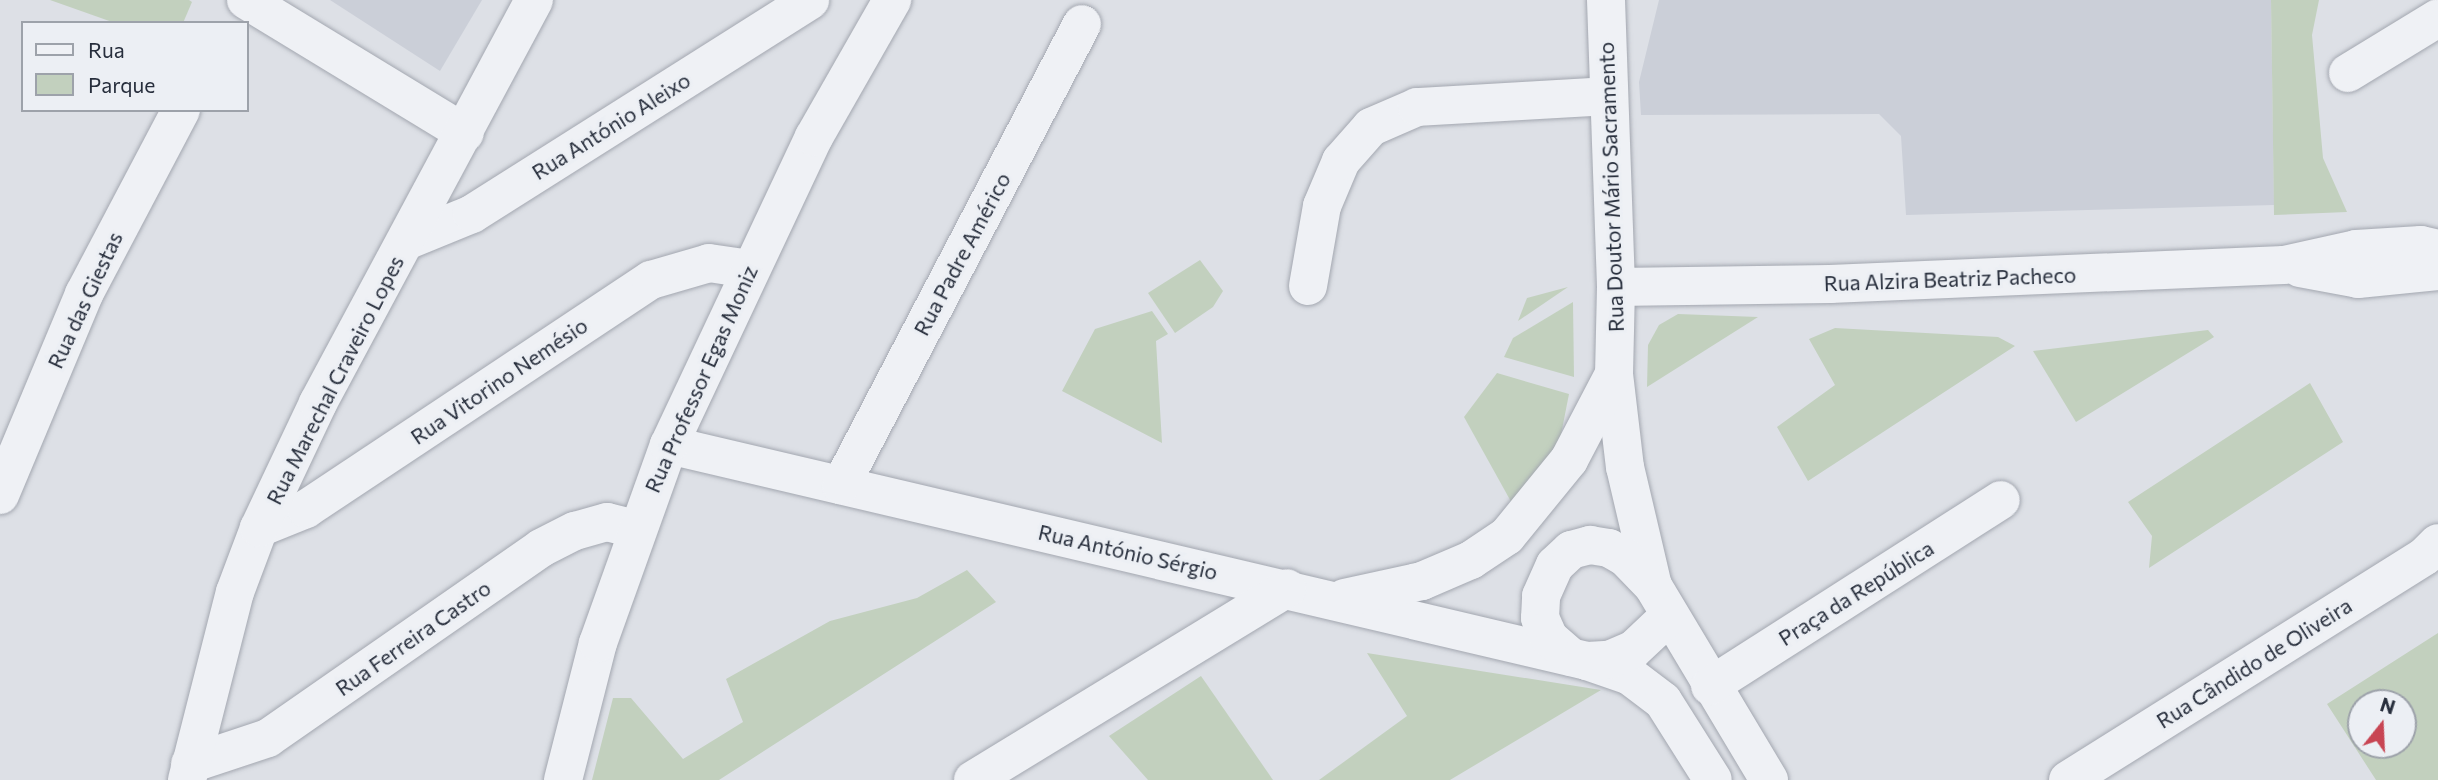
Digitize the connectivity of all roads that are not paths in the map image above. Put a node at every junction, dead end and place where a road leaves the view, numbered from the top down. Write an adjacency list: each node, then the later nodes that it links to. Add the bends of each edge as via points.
1 (240, 0): 8 (street)
2 (246, 0): 13 (street)
3 (534, 0): 13 (street, Rua Marechal Craveiro Lopes)
4 (810, 0): 14 (street, Rua António Aleixo, via 472,214)
5 (1605, 0): 11 (street, Rua Doutor Mário Sacramento)
6 (882, 2): 17 (street, Rua Professor Egas Moniz)
7 (2438, 18): 10 (street)
8 (229, 21)
9 (1082, 24): 24 (street, Rua Padre Américo)
10 (2348, 73)
11 (1608, 96): 19 (street, via 1417,107 1371,127 1341,160 1322,206); 20 (street, Rua Doutor Mário Sacramento)
12 (180, 112): 25 (street, Rua das Giestas, via 84,294)
13 (465, 132): 14 (street, Rua Marechal Craveiro Lopes)
14 (406, 241): 27 (street, Rua Marechal Craveiro Lopes, via 318,403)
15 (2438, 249): 16 (street, Rua Alzira Beatriz Pacheco, via 2421,245 2356,249)
16 (2284, 265): 18 (street, Rua Alzira Beatriz Pacheco, via 2358,279); 20 (street, Rua Alzira Beatriz Pacheco, via 1830,284)
17 (749, 269): 22 (street, Rua Professor Egas Moniz); 27 (street, Rua Vitorino Nemésio, via 709,263 651,280 306,509)
18 (2438, 271)
19 (1308, 286)
20 (1616, 287): 21 (street, Rua Doutor Mário Sacramento)
21 (1614, 374): 23 (street, Rua Doutor Mário Sacramento); 33 (street, via 1569,460 1507,536 1471,560 1422,581)
22 (669, 445): 24 (street, Rua António Sérgio); 28 (street, Rua Professor Egas Moniz)
23 (1625, 467): 30 (street, via 1611,516); 34 (street, Rua Doutor Mário Sacramento)
24 (841, 485): 31 (street, Rua António Sérgio)
25 (0, 495)
26 (2001, 500): 37 (street, Praça da República)
27 (259, 528): 38 (street, Rua Marechal Craveiro Lopes, via 235,592)
28 (636, 529): 38 (street, Rua Ferreira Castro, via 607,522 541,548 268,738); 39 (street, Rua Professor Egas Moniz, via 598,643)
29 (2438, 543): 43 (street, Rua Cândido de Oliveira, via 2425,556)
30 (1571, 550): 32 (street, via 1555,565); 34 (street, via 1590,545 1609,548 1626,558)
31 (1286, 588): 33 (street, Rua António Sérgio); 40 (street)
32 (1541, 596): 35 (street, via 1513,625); 36 (street, via 1540,618 1549,638)
33 (1335, 600): 35 (street, Rua António Sérgio)
34 (1660, 601): 36 (street, via 1633,650 1609,660); 37 (street)
35 (1480, 633): 36 (street, Rua António Sérgio)
36 (1579, 659): 41 (street, Rua António Sérgio, via 1630,676 1663,701)
37 (1710, 685): 42 (street)
38 (188, 772)
39 (563, 780)
40 (973, 780)
41 (1713, 780)
42 (1769, 780)
43 (2068, 780)

